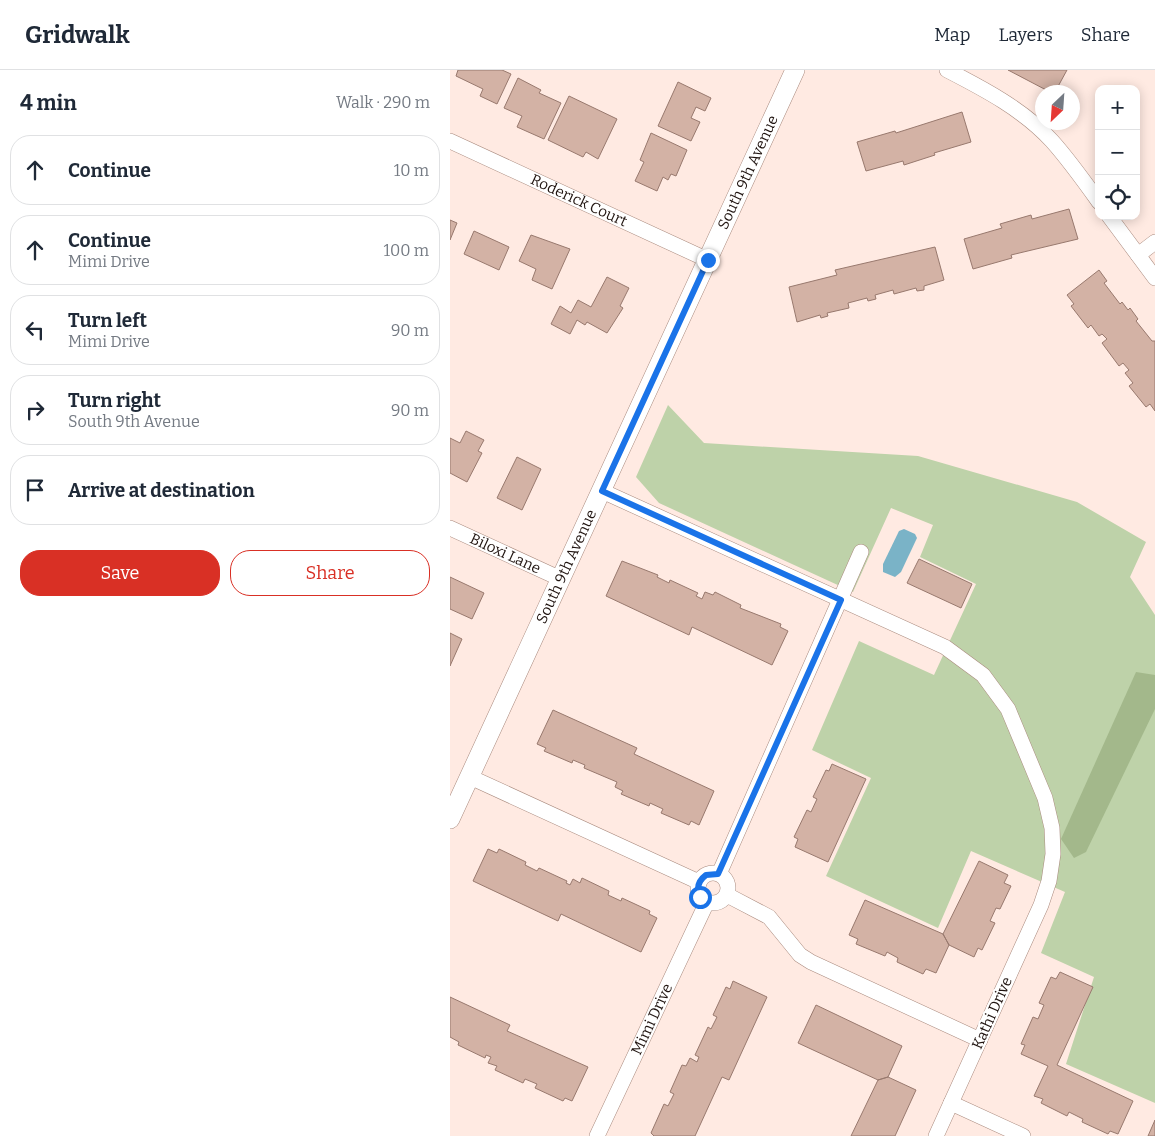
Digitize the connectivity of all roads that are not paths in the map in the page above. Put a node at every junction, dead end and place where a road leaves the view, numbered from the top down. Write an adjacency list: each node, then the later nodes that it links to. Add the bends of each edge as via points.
1 (795, 70): 8 (street, South 9th Avenue)
2 (947, 70): 4 (street, via 1031,121 1064,154)
3 (450, 141): 8 (street, Roderick Court)
4 (1095, 197)
5 (1113, 220): 7 (street)
6 (1155, 242): 7 (street)
7 (1138, 255): 9 (street)
8 (708, 260): 10 (street, South 9th Avenue)
9 (1155, 278)
10 (602, 491): 13 (street, South 9th Avenue); 14 (street)
11 (450, 528): 13 (street, Biloxi Lane)
12 (861, 552): 14 (street)
13 (561, 579): 15 (street, South 9th Avenue)
14 (841, 600): 17 (street); 21 (street, Kathi Drive, via 946,647 972,664 997,691 1008,709 1048,811 1053,854 1047,889)
15 (470, 776): 16 (street, South 9th Avenue); 18 (street)
16 (450, 819)
17 (718, 874): 18 (street, via 706,875); 19 (street, via 728,883)
18 (699, 882): 20 (street, via 698,892)
19 (728, 895): 20 (street, via 718,903); 21 (street, via 769,917 800,955 811,962)
20 (707, 902): 23 (street, Mimi Drive)
21 (980, 1040): 22 (street, Kathi Drive)
22 (951, 1102): 24 (street, Kathi Drive); 25 (street)
23 (598, 1136)
24 (936, 1136)
25 (1023, 1136)

